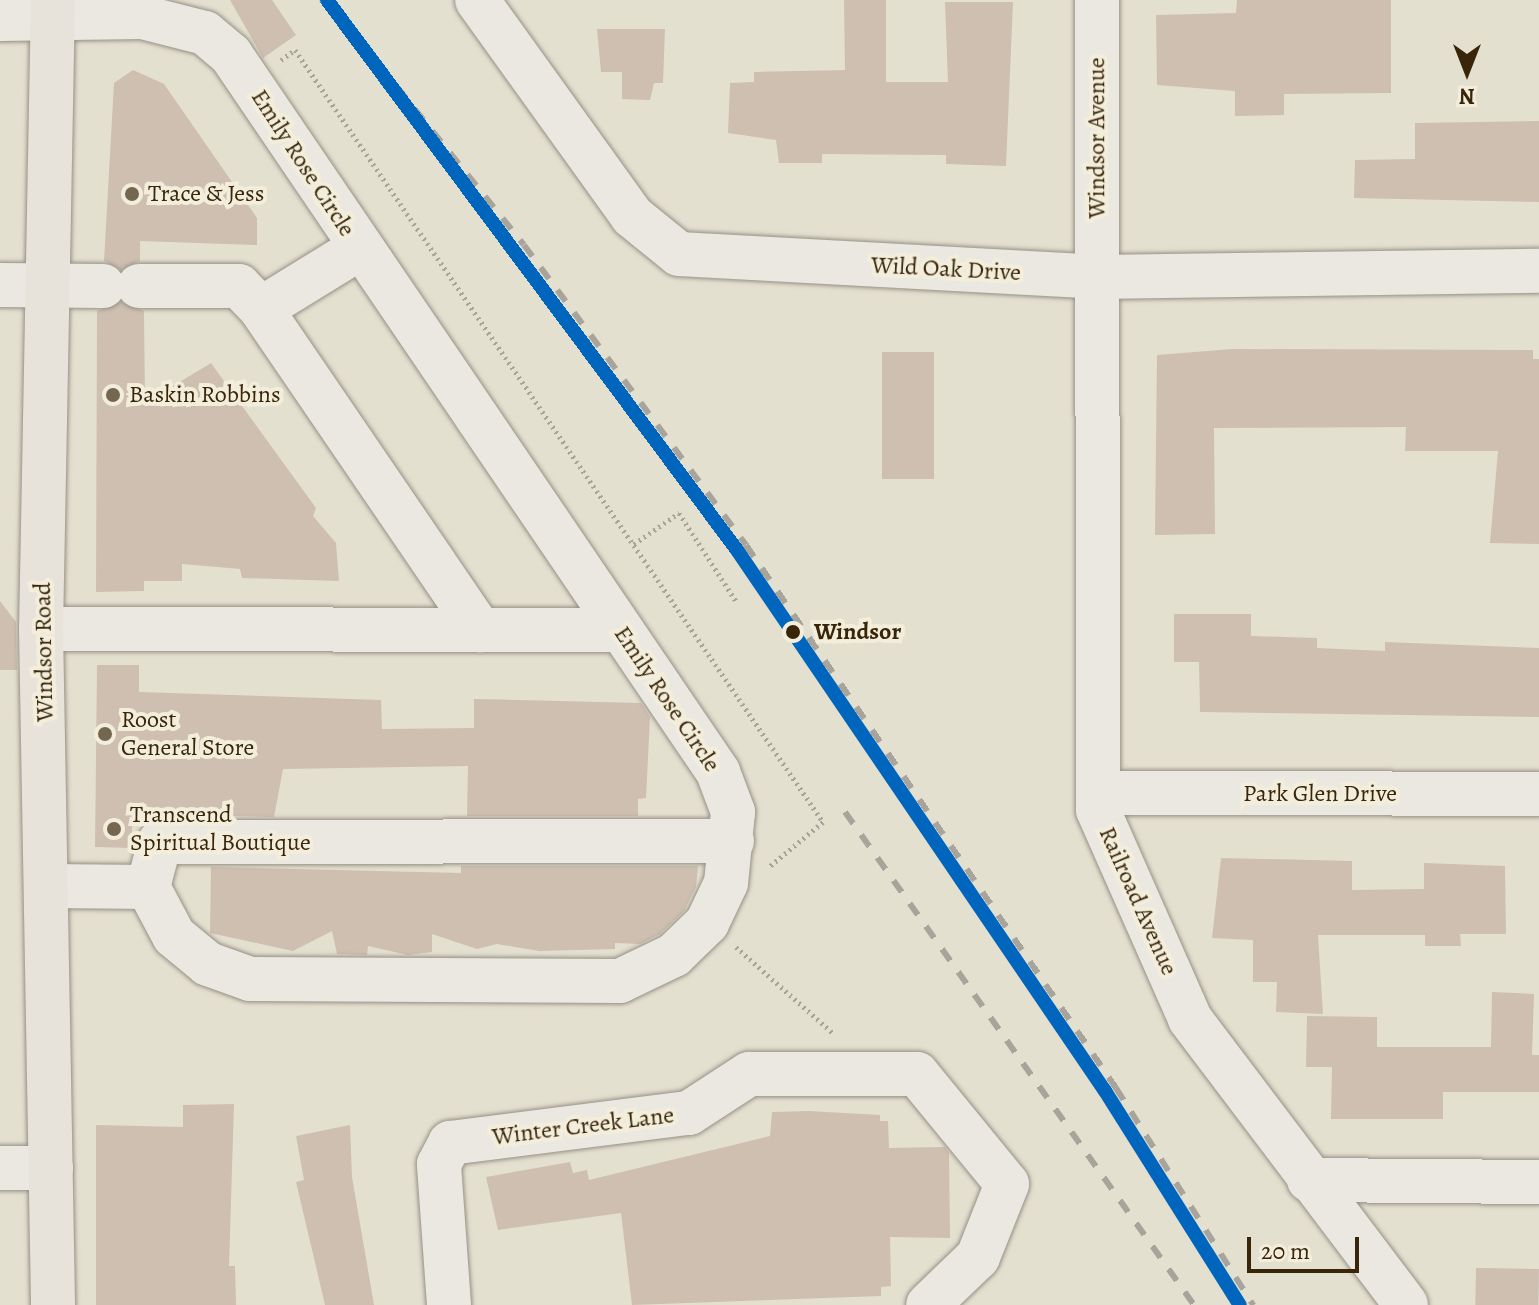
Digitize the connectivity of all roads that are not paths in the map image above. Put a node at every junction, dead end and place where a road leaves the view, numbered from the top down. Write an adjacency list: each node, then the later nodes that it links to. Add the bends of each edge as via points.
1 (477, 0): 7 (street, Wild Oak Drive, via 632,216 679,254)
2 (1097, 0): 7 (street, Windsor Avenue)
3 (53, 9): 4 (street, Emily Rose Circle); 5 (street, Emily Rose Circle, via 142,17 205,33 231,55); 9 (main road, Windsor Road)
4 (0, 19)
5 (360, 248): 10 (street); 13 (street, Emily Rose Circle)
6 (1539, 271): 7 (street, Wild Oak Drive)
7 (1097, 277): 14 (street, Railroad Avenue)
8 (0, 285): 9 (street)
9 (50, 286): 10 (street, via 239,286); 11 (main road, Windsor Road)
10 (261, 309): 12 (street)
11 (41, 629): 12 (street); 17 (main road, Windsor Road)
12 (480, 630): 13 (street)
13 (621, 630): 16 (street, Emily Rose Circle, via 718,772 733,812)
14 (1102, 793): 15 (street, Park Glen Drive); 21 (street, Railroad Avenue, via 1098,810 1190,1019)
15 (1539, 794)
16 (732, 841): 18 (street, via 160,842); 18 (street, Emily Rose Circle, via 726,883 707,923 674,955 620,981 250,979 208,964 174,936)
17 (50, 886): 18 (street); 20 (main road, Windsor Road)
18 (148, 887)
19 (0, 1168): 20 (street)
20 (51, 1168): 23 (main road, Windsor Road)
21 (1309, 1180): 22 (street); 26 (street, Railroad Avenue)
22 (1539, 1182)
23 (53, 1305)
24 (449, 1305): 25 (street, Winter Creek Lane, via 439,1164 450,1143 689,1113 749,1074 917,1074 1007,1184 978,1257)
25 (928, 1305)
26 (1406, 1305)

